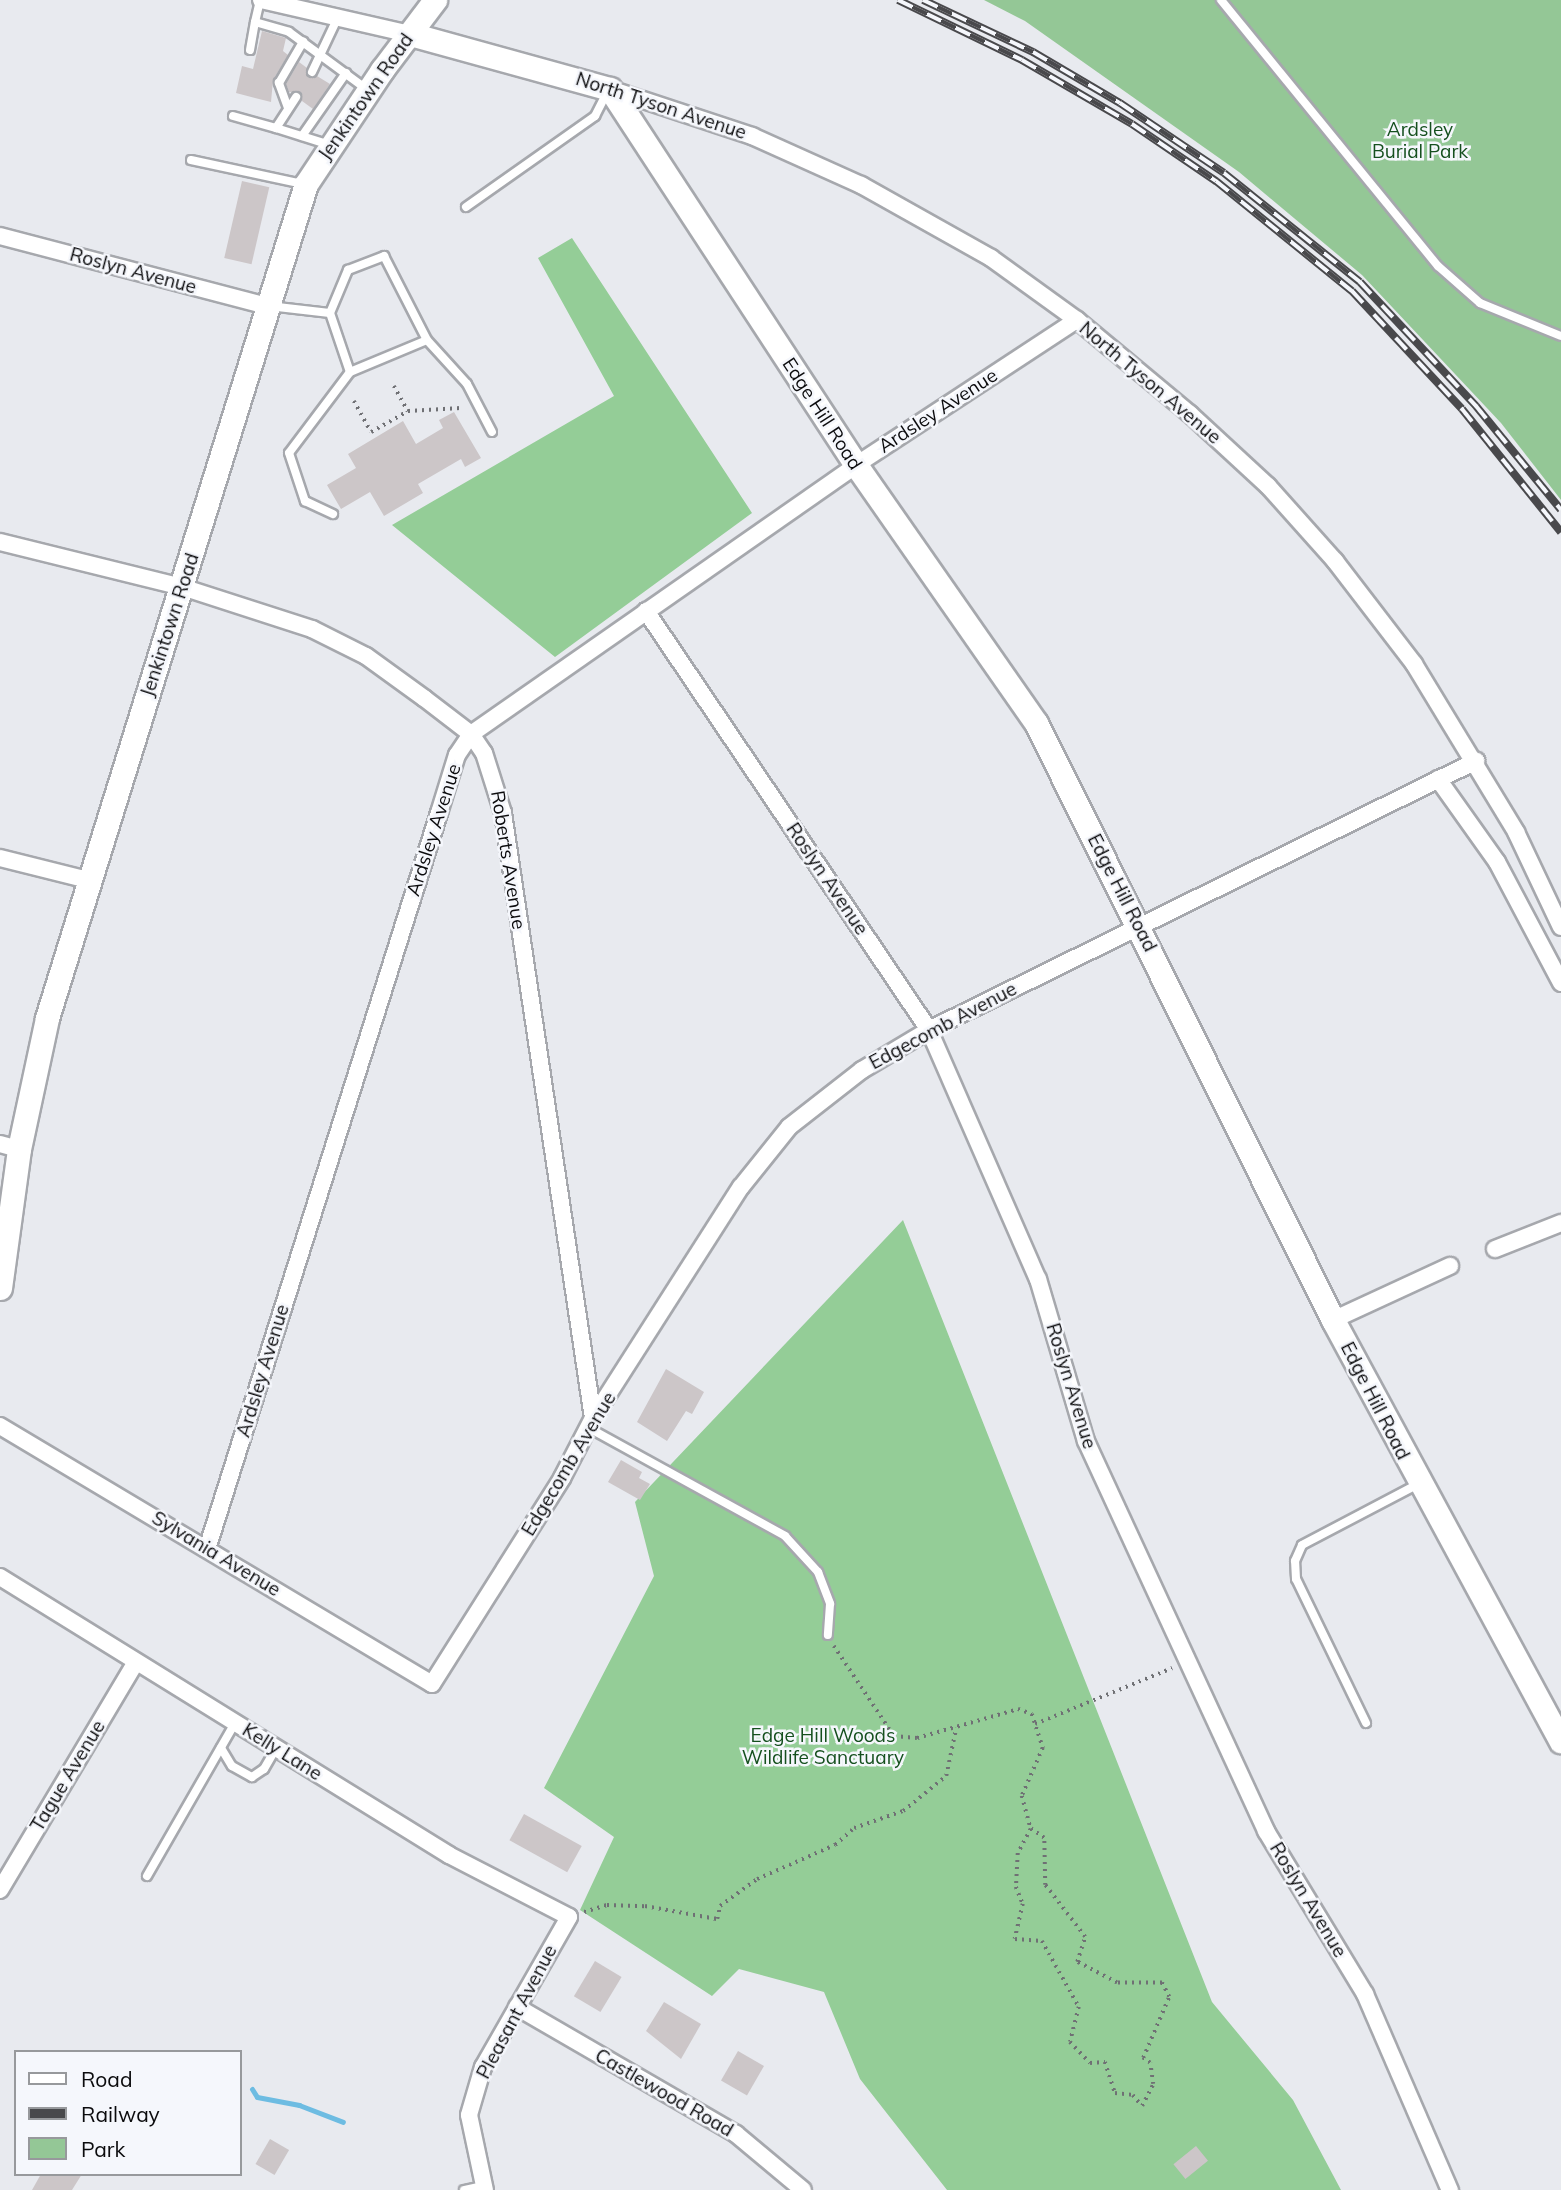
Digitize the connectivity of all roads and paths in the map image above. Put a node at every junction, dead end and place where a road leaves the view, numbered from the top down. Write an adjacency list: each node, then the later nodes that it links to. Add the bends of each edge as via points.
1 (260, 0): 4 (street); 5 (lane)
2 (435, 0): 6 (street, Jenkintown Road)
3 (1221, 0): 27 (lane, via 1438,266 1480,303)
4 (337, 19): 6 (street); 9 (lane)
5 (255, 22): 7 (lane, via 289,32); 8 (lane)
6 (410, 34): 12 (street, North Tyson Avenue); 13 (street, Jenkintown Road)
7 (303, 42): 9 (lane); 15 (lane, via 279,83)
8 (250, 50)
9 (323, 56): 10 (lane); 11 (lane)
10 (312, 72)
11 (346, 74): 13 (lane); 18 (lane)
12 (610, 89): 22 (lane, via 595,116); 26 (street, North Tyson Avenue, via 752,136 861,185 991,258); 35 (street, Edge Hill Road)
13 (368, 90): 19 (street, Jenkintown Road)
14 (296, 97): 15 (lane)
15 (288, 108): 17 (lane)
16 (233, 116): 17 (lane)
17 (276, 128): 18 (lane)
18 (302, 136): 19 (lane)
19 (331, 145): 21 (street, Jenkintown Road)
20 (191, 160): 21 (lane)
21 (306, 184): 24 (street, Jenkintown Road)
22 (466, 206)
23 (0, 236): 24 (street, Roslyn Avenue)
24 (267, 306): 25 (lane); 38 (street, Jenkintown Road)
25 (330, 313): 28 (lane, via 348,270 384,256); 29 (lane)
26 (1077, 320): 35 (street, Ardsley Avenue); 41 (street, North Tyson Avenue, via 1268,486 1335,561 1414,664)
27 (1561, 336)
28 (427, 340): 29 (lane); 34 (lane, via 467,384)
29 (351, 372): 36 (lane, via 289,453 305,501)
30 (394, 386): 33 (path)
31 (354, 401): 33 (path, via 371,432)
32 (461, 408): 33 (path)
33 (408, 411)
34 (492, 432)
35 (856, 465): 39 (street, Ardsley Avenue); 45 (street, Edge Hill Road, via 1036,723)
36 (333, 514)
37 (0, 542): 38 (street, Roberts Avenue)
38 (182, 587): 40 (street, Roberts Avenue, via 261,609 366,656); 44 (street, Jenkintown Road)
39 (646, 611): 40 (street, Ardsley Avenue); 48 (street, Roslyn Avenue)
40 (471, 734): 55 (street, Roberts Avenue, via 487,758 503,813); 58 (street, Ardsley Avenue, via 457,755 442,801)
41 (1476, 761): 42 (street, Edgecomb Avenue); 46 (street, North Tyson Avenue)
42 (1437, 779): 45 (street, Edgecomb Avenue); 47 (street, via 1497,862)
43 (0, 858): 44 (street)
44 (88, 880): 49 (street, Jenkintown Road)
45 (1140, 925): 48 (street, Edgecomb Avenue); 54 (street, Edge Hill Road)
46 (1561, 927)
47 (1561, 984)
48 (929, 1030): 55 (street, Edgecomb Avenue, via 862,1070 789,1126 741,1187 643,1346); 79 (street, Roslyn Avenue, via 1038,1279 1091,1454 1266,1831 1365,1994)
49 (9, 1147): 53 (street, Jenkintown Road)
50 (1561, 1223): 51 (street)
51 (1495, 1249)
52 (1450, 1266): 54 (street)
53 (0, 1288)
54 (1333, 1320): 57 (street, Edge Hill Road)
55 (590, 1422): 60 (lane, via 785,1536 818,1572 830,1604); 63 (street, Edgecomb Avenue, via 562,1478)
56 (0, 1426): 58 (street, Sylvania Avenue)
57 (1418, 1484): 65 (lane, via 1302,1545 1295,1561 1296,1579); 67 (street, Edge Hill Road)
58 (207, 1549): 63 (street, Sylvania Avenue)
59 (0, 1577): 61 (street, Kelly Lane)
60 (828, 1635): 68 (path, via 894,1736 917,1738)
61 (136, 1662): 64 (street, Kelly Lane); 73 (street, Tague Avenue)
62 (1172, 1668): 66 (path)
63 (432, 1684)
64 (234, 1723): 69 (lane); 70 (street, Kelly Lane)
65 (1366, 1723)
66 (1035, 1724): 68 (path, via 1032,1714 1018,1709); 71 (path, via 1043,1748 1022,1796)
67 (1558, 1726)
68 (956, 1728): 74 (path, via 946,1776 903,1811 854,1828 835,1845 757,1879 720,1906 717,1919 645,1906 607,1905)
69 (221, 1748): 70 (lane, via 232,1766 252,1777 264,1769); 72 (lane)
70 (276, 1748): 74 (street, Kelly Lane, via 449,1855)
71 (1031, 1829): 71 (path, via 1018,1853 1016,1887 1023,1904 1015,1939 1042,1941 1079,2007 1070,2042 1090,2063 1105,2062 1115,2093 1133,2095 1142,2106 1153,2084 1150,2063 1143,2058 1169,1997 1162,1983 1117,1983 1077,1962 1085,1937 1045,1885 1044,1838)
72 (147, 1876)
73 (0, 1890)
74 (569, 1917): 75 (street, Pleasant Avenue)
75 (517, 2007): 76 (street, Pleasant Avenue, via 483,2067 469,2115); 78 (street, Castlewood Road, via 736,2134)
76 (484, 2188): 77 (lane)
77 (464, 2190)
78 (803, 2190)
79 (1450, 2190)

